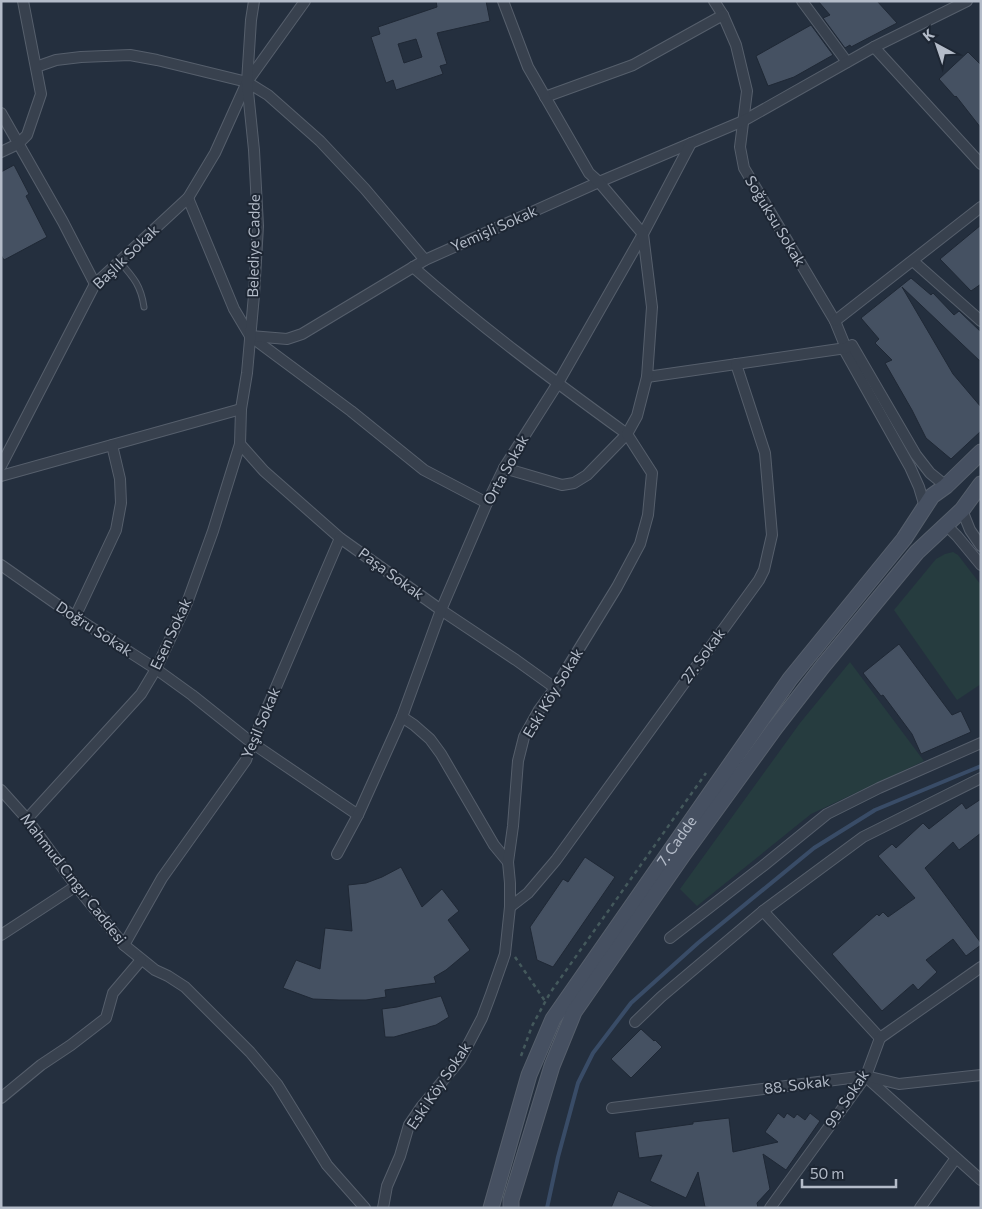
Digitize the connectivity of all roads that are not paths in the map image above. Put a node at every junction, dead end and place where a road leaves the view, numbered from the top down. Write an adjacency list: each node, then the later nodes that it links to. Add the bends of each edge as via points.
1 (22, 1): 11 (street)
2 (254, 1): 12 (street)
3 (305, 1): 12 (street)
4 (503, 1): 13 (street, via 528,68)
5 (714, 1): 8 (street, Soğuksu Sokak)
6 (802, 1): 10 (street)
7 (967, 1): 9 (street, Yemişli Sokak)
8 (723, 15): 13 (street, via 633,65); 15 (street, Soğuksu Sokak, via 736,45 748,91)
9 (874, 47): 10 (street, Yemişli Sokak); 19 (street)
10 (847, 62): 15 (street, Yemişli Sokak)
11 (36, 68): 12 (street, via 56,60 130,55); 17 (street, via 41,94 27,135)
12 (247, 82): 21 (street, Başlık Sokak, via 215,153); 24 (street, via 268,95 320,141 365,188); 32 (street, Belediye Cadde, via 258,226)
13 (544, 96): 20 (street, via 589,174)
14 (1, 113): 17 (street)
15 (743, 121): 16 (street, Yemişli Sokak); 30 (street, Soğuksu Sokak, via 740,147 744,168)
16 (691, 143): 20 (street, Yemişli Sokak); 23 (street, Orta Sokak)
17 (18, 144): 18 (street); 28 (street)
18 (1, 152)
19 (981, 164)
20 (599, 182): 23 (street); 24 (street, Yemişli Sokak)
21 (188, 198): 26 (street, Başlık Sokak); 32 (street, via 234,309)
22 (981, 207): 25 (street)
23 (642, 234): 35 (street, via 652,308); 36 (street, Orta Sokak)
24 (425, 260): 27 (street, Yemişli Sokak)
25 (912, 260): 30 (street); 31 (street)
26 (120, 262): 28 (street, Başlık Sokak); 29 (lane, via 135,279)
27 (414, 267): 32 (street, Yemişli Sokak, via 302,334 288,339); 36 (street)
28 (95, 284): 42 (street, Başlık Sokak)
29 (144, 307)
30 (835, 321): 33 (street, Soğuksu Sokak)
31 (981, 321)
32 (250, 336): 37 (street, Belediye Cadde); 47 (street, via 424,470)
33 (846, 348): 34 (street); 46 (street, Soğuksu Sokak, via 852,345 916,455); 48 (street, Soğuksu Sokak, via 844,351 910,467)
34 (736, 364): 35 (street); 69 (street, 27. Sokak, via 765,453 772,535 764,570 556,860 528,893)
35 (647, 377): 38 (street, via 638,416)
36 (558, 383): 38 (street); 43 (street, Orta Sokak)
37 (241, 409): 39 (street, Esen Sokak); 40 (street)
38 (627, 434): 43 (street, via 587,475 574,483 562,485); 58 (street, Eski Köy Sokak, via 652,472 648,515 640,544)
39 (240, 444): 51 (street, Paşa Sokak, via 264,471); 57 (street, Esen Sokak, via 187,603)
40 (112, 445): 44 (street); 56 (street, via 120,479 121,503 116,530)
41 (981, 452): 46 (main road)
42 (1, 466)
43 (504, 468): 47 (street, Orta Sokak)
44 (1, 476)
45 (981, 484): 49 (main road)
46 (946, 486): 48 (main road, via 932,496); 49 (main road)
47 (487, 503): 55 (street, Orta Sokak)
48 (925, 507): 50 (main road); 87 (main road, 7. Cadde, via 904,539 790,679 553,1019 529,1075)
49 (962, 510): 50 (main road); 52 (street)
50 (946, 526): 54 (street); 84 (main road, 7. Cadde, via 918,552 775,728 574,1012 552,1066)
51 (340, 538): 55 (street, Paşa Sokak); 61 (street, Yeşil Sokak)
52 (981, 546)
53 (1, 565): 56 (street, Doğru Sokak)
54 (981, 565)
55 (442, 610): 58 (street, Paşa Sokak); 59 (street, Orta Sokak)
56 (75, 617): 57 (street, Doğru Sokak)
57 (156, 669): 61 (street, Doğru Sokak); 65 (street, Esen Sokak, via 141,694)
58 (555, 688): 67 (street, Eski Köy Sokak, via 524,737 518,761)
59 (402, 717): 64 (street, Orta Sokak); 67 (street, via 430,739 441,754)
60 (981, 742): 72 (street, via 827,814)
61 (252, 743): 64 (street, Doğru Sokak); 73 (street, Yeşil Sokak, via 246,760 162,878)
62 (981, 778): 70 (street, via 863,837)
63 (1, 790): 65 (street, Mahmud Cıngır Caddesi)
64 (358, 815): 66 (street, Orta Sokak)
65 (27, 818): 68 (street, Mahmud Cıngır Caddesi)
66 (337, 854)
67 (508, 862): 69 (street, Eski Köy Sokak)
68 (76, 886): 71 (street); 73 (street, Mahmud Cıngır Caddesi)
69 (510, 907): 86 (street, Eski Köy Sokak, via 505,954 482,1018 460,1060 409,1125 387,1186)
70 (762, 911): 76 (street); 77 (street)
71 (1, 935)
72 (670, 938)
73 (124, 945): 74 (street, Mahmud Cıngır Caddesi)
74 (141, 960): 80 (street, via 113,993 106,1018); 85 (street, Mahmud Cıngır Caddesi, via 185,987 250,1052 277,1084 327,1166)
75 (981, 967): 77 (street)
76 (635, 1022)
77 (880, 1038): 79 (street, 99. Sokak)
78 (981, 1075): 79 (street, 88. Sokak, via 899,1084)
79 (866, 1076): 81 (street, 88. Sokak); 82 (street); 88 (street, 99. Sokak)
80 (1, 1098)
81 (612, 1108)
82 (956, 1158): 83 (street); 89 (street)
83 (981, 1180)
84 (512, 1205)
85 (365, 1208)
86 (383, 1208)
87 (491, 1208)
88 (770, 1208)
89 (920, 1208)

